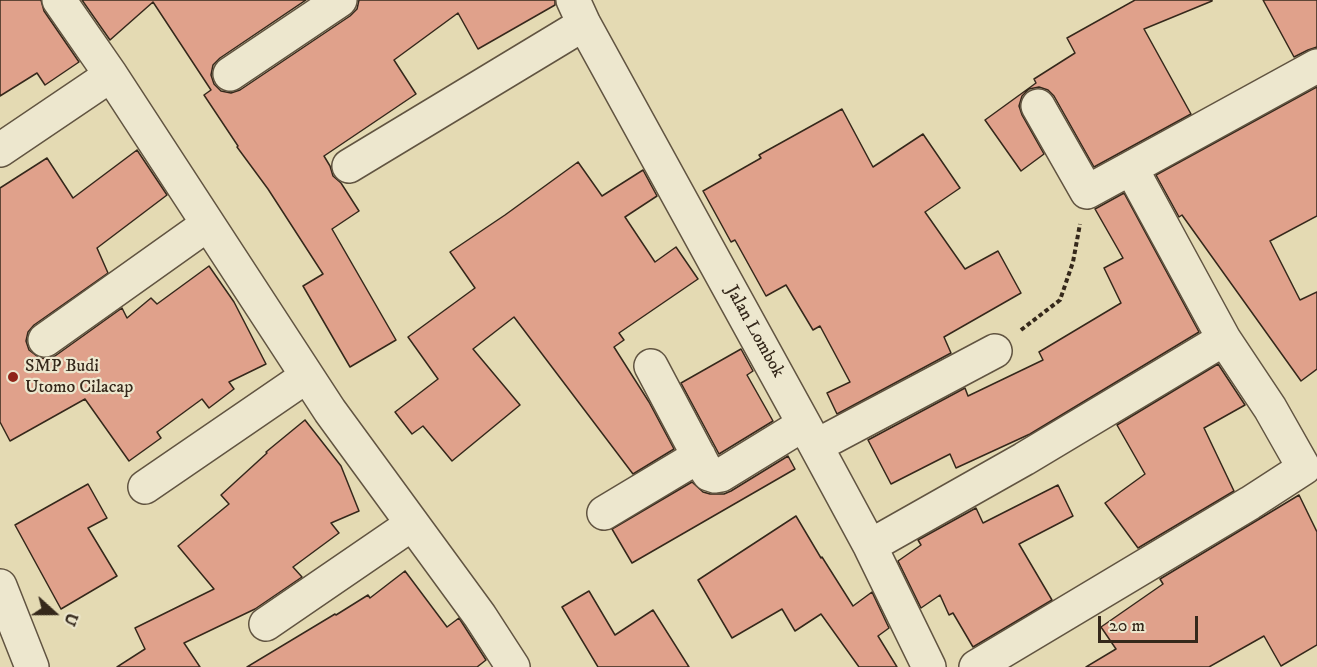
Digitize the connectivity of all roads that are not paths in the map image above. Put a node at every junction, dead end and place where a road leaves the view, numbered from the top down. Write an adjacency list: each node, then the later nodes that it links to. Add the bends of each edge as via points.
1 (59, 0): 6 (street)
2 (340, 0): 5 (street)
3 (578, 12): 9 (street); 17 (street, Jalan Lombok)
4 (1317, 66): 10 (street)
5 (230, 74)
6 (111, 75): 8 (street); 11 (street)
7 (1038, 106): 10 (street, via 1087,192)
8 (0, 150)
9 (349, 166)
10 (1131, 168): 12 (street)
11 (208, 224): 13 (street); 16 (street)
12 (1224, 339): 19 (street); 23 (street, via 1044,448)
13 (45, 340)
14 (994, 351): 17 (street)
15 (651, 366): 18 (street)
16 (307, 376): 20 (street); 22 (street)
17 (810, 435): 18 (street, via 721,475 709,474); 23 (street, Jalan Lombok)
18 (699, 456): 21 (street)
19 (1311, 478): 29 (street, via 1250,503)
20 (145, 487)
21 (604, 513)
22 (412, 524): 25 (street); 27 (street)
23 (870, 546): 28 (street, Jalan Lombok)
24 (0, 586): 26 (street)
25 (266, 624)
26 (32, 667)
27 (513, 667)
28 (929, 667)
29 (976, 667)

